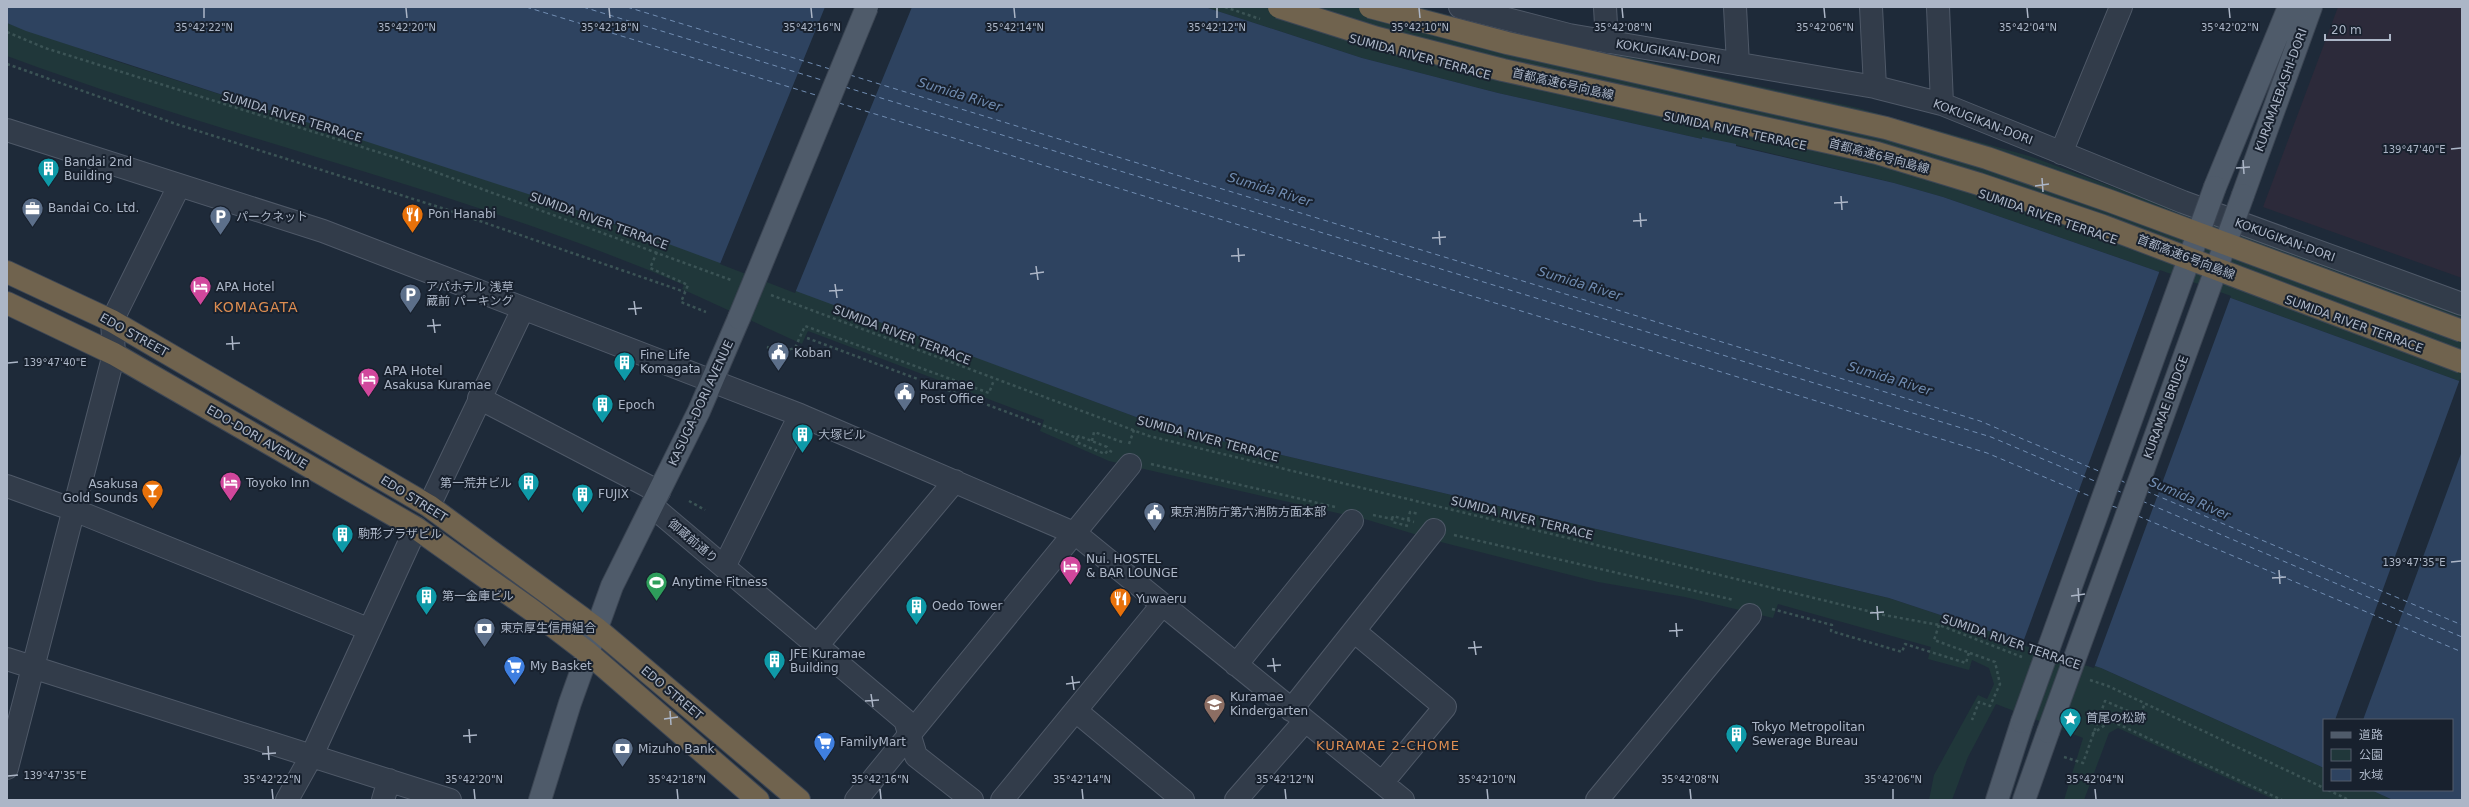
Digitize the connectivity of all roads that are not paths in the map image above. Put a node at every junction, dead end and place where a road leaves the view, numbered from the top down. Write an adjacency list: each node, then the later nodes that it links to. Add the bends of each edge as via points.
1 (867, 7): 28 (main road, KASUGA-DORI AVENUE, bridge)
2 (1370, 7): 25 (highway, bridge, via 1507,43 1886,128 1987,158 2110,201)
3 (1460, 7): 12 (street, KOKUGIKAN-DORI)
4 (1605, 7): 12 (street)
5 (1735, 7): 13 (street)
6 (1871, 7): 14 (street)
7 (1938, 7): 15 (street)
8 (2121, 7): 17 (street)
9 (2289, 7): 71 (main road, KURAMAEBASHI-DORI, bridge, via 2215,187)
10 (2311, 7): 19 (main road, KURAMAEBASHI-DORI)
11 (1273, 14): 27 (highway, 首都高速6号向島線, bridge, via 1503,70 1877,154 2103,226)
12 (1607, 42): 13 (street, KOKUGIKAN-DORI)
13 (1738, 64): 14 (street, KOKUGIKAN-DORI)
14 (1875, 87): 15 (street, KOKUGIKAN-DORI)
15 (1942, 104): 17 (street, KOKUGIKAN-DORI)
16 (7, 130): 18 (street)
17 (2062, 153): 22 (street, KOKUGIKAN-DORI, via 2183,202)
18 (179, 186): 23 (street, via 323,231); 24 (street)
19 (2243, 195): 72 (main road, KURAMAE BRIDGE, bridge)
20 (7, 272): 24 (highway, EDO STREET)
21 (7, 303): 26 (highway, EDO-DORI AVENUE)
22 (2462, 304)
23 (523, 309): 28 (street); 29 (street)
24 (112, 321): 26 (street); 35 (highway, EDO STREET)
25 (2462, 331)
26 (114, 354): 36 (street); 38 (highway, EDO-DORI AVENUE)
27 (2462, 362)
28 (712, 382): 30 (street); 34 (main road, KASUGA-DORI AVENUE)
29 (479, 398): 34 (street, 御蔵前通り); 35 (street)
30 (800, 415): 32 (street); 41 (street)
31 (1130, 460): 40 (street)
32 (955, 481): 40 (street); 47 (street)
33 (7, 486): 36 (street)
34 (656, 499): 41 (street, 御蔵前通り); 45 (main road, KASUGA-DORI AVENUE, via 612,586)
35 (429, 506): 45 (highway, EDO STREET)
36 (74, 510): 44 (street); 51 (street)
37 (1352, 514): 50 (street)
38 (416, 528): 44 (street); 48 (highway, EDO-DORI AVENUE)
39 (1428, 528): 46 (street)
40 (1076, 534): 42 (street); 54 (street)
41 (724, 567): 47 (street, 御蔵前通り)
42 (1162, 605): 50 (street); 52 (street)
43 (1754, 608): 70 (street)
44 (368, 629): 55 (street)
45 (597, 629): 48 (main road, KASUGA-DORI AVENUE); 63 (highway, EDO STREET)
46 (1354, 631): 53 (street); 57 (street, via 1445,707)
47 (816, 647): 54 (street, 御蔵前通り, via 905,720)
48 (588, 653): 59 (highway, EDO-DORI AVENUE); 62 (main road, KASUGA-DORI AVENUE)
49 (7, 659): 51 (street)
50 (1236, 665): 53 (street)
51 (34, 668): 55 (street); 56 (street)
52 (1076, 711): 66 (street); 67 (street)
53 (1298, 715): 57 (street); 68 (street)
54 (910, 735): 64 (street); 65 (street, 御蔵前通り, via 916,756)
55 (312, 755): 58 (street); 60 (street)
56 (7, 768)
57 (1382, 783): 69 (street)
58 (386, 790): 61 (street)
59 (756, 799)
60 (287, 800)
61 (450, 800)
62 (540, 800)
63 (799, 800)
64 (856, 800)
65 (972, 800)
66 (1002, 800)
67 (1183, 800)
68 (1236, 800)
69 (1403, 800)
70 (1597, 800)
71 (1996, 800)
72 (2024, 800)

